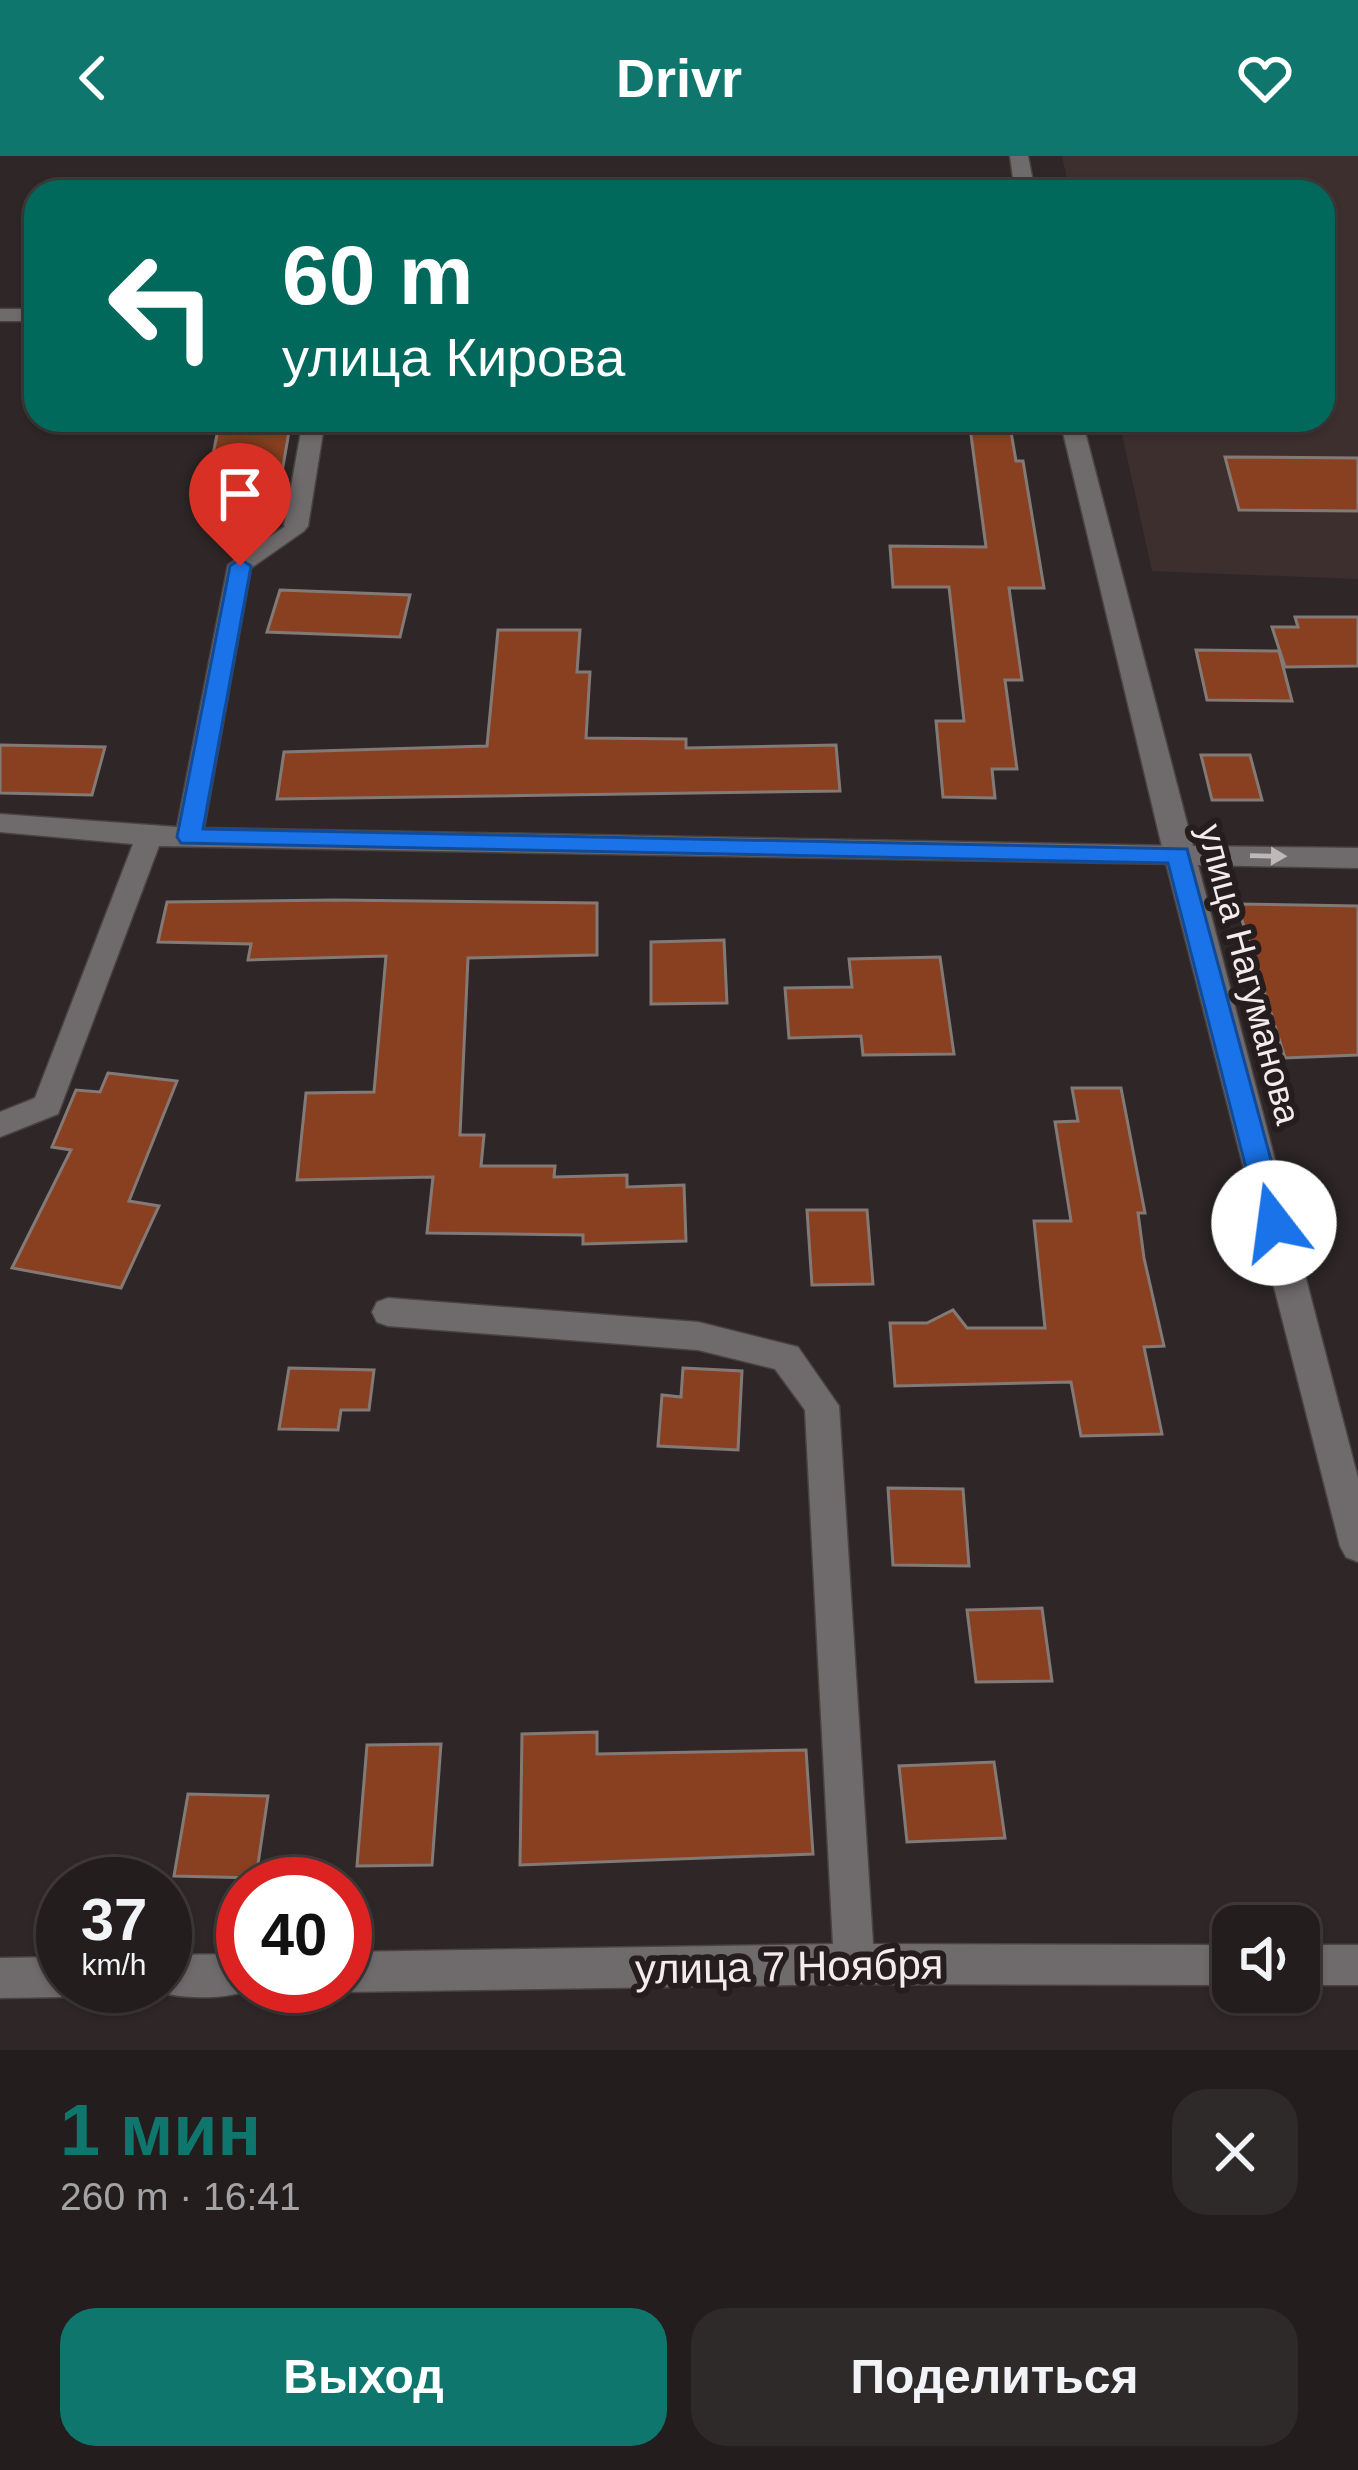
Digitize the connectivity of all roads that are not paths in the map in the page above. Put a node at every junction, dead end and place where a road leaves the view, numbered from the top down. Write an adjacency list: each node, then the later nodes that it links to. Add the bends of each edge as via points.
1 (312, 432): 5 (street, via 296,526 240,566)
2 (1074, 432): 6 (street, улица Нагуманова)
3 (0, 823): 4 (street)
4 (149, 836): 5 (street); 8 (street, via 47,1106)
5 (189, 837): 6 (street)
6 (1178, 855): 7 (street, one-way to 7); 10 (street, улица Нагуманова)
7 (1358, 858)
8 (0, 1125)
9 (388, 1312): 11 (street, via 698,1336 786,1358 822,1406)
10 (1358, 1546)
11 (854, 1964): 12 (street, улица 7 Ноября); 15 (street, улица 7 Ноября)
12 (1212, 1965)
13 (1320, 1965): 14 (street)
14 (1358, 1965)
15 (372, 1972)
16 (36, 1977): 17 (street)
17 (0, 1978)

